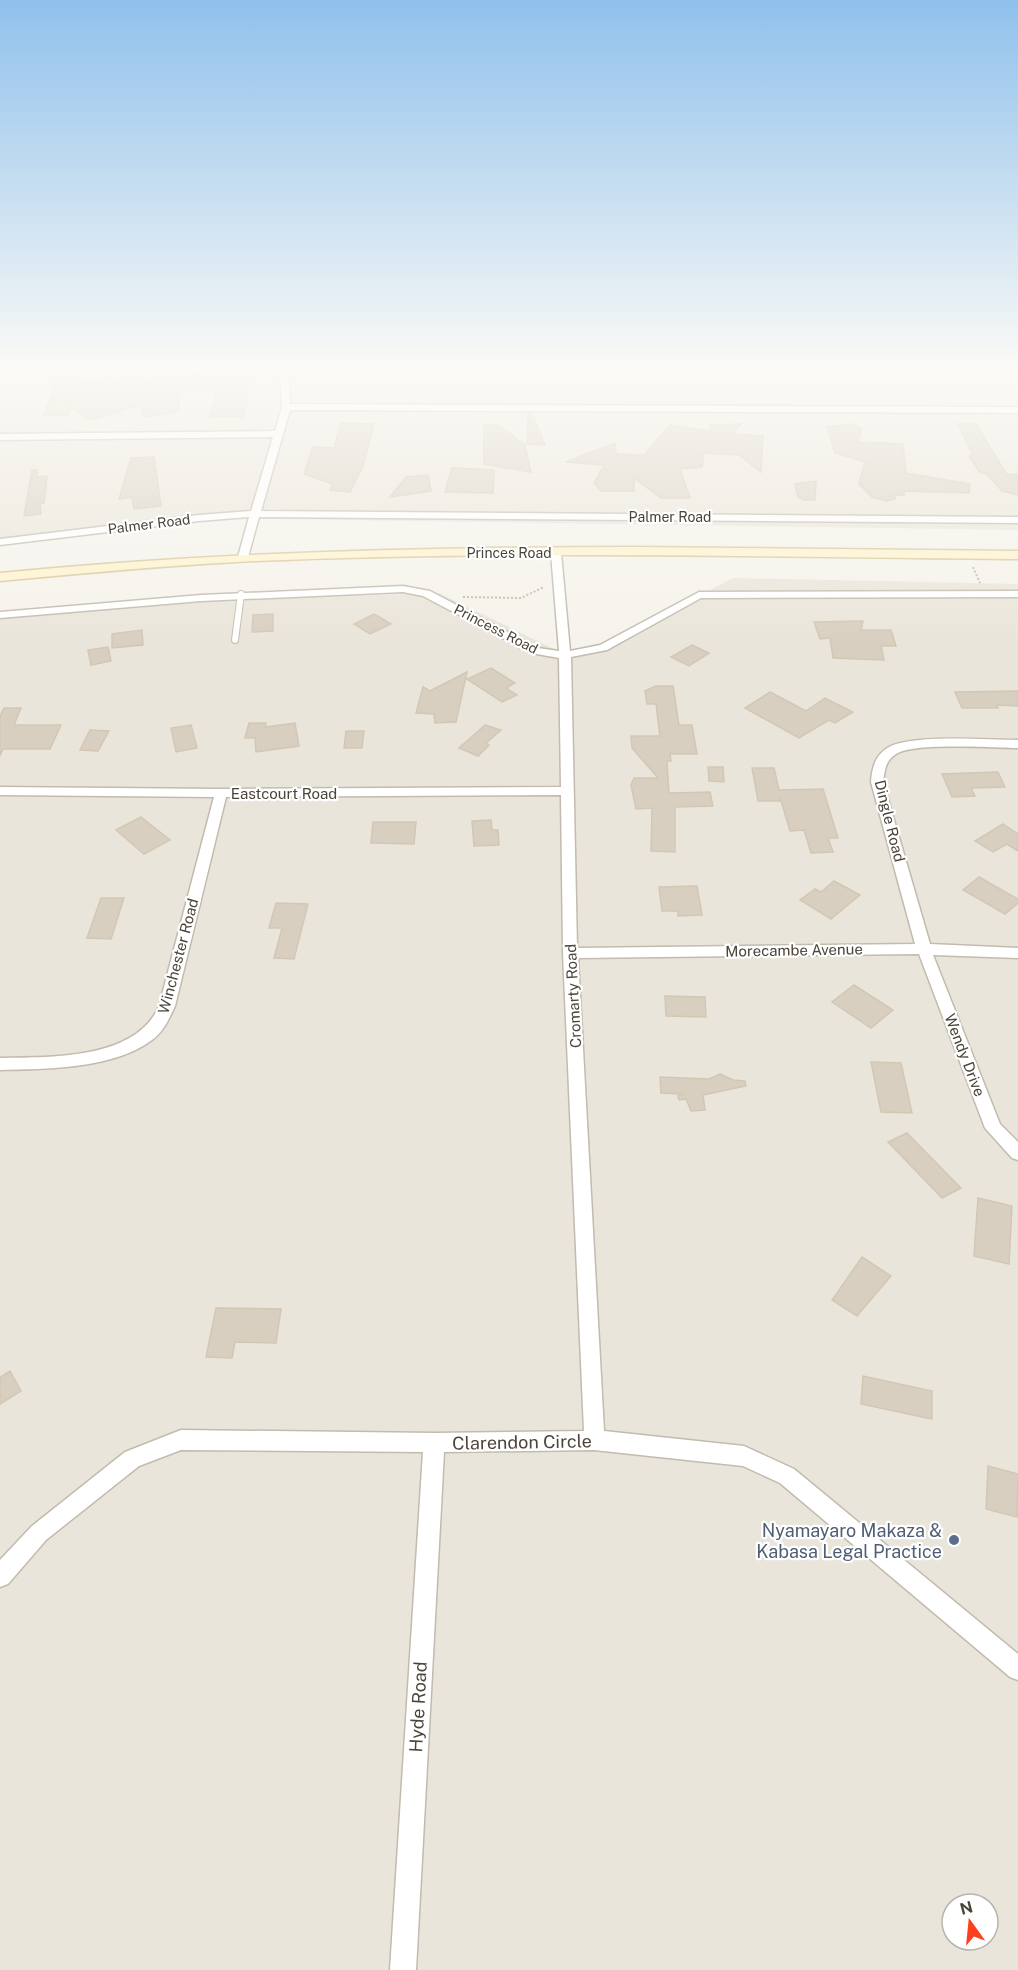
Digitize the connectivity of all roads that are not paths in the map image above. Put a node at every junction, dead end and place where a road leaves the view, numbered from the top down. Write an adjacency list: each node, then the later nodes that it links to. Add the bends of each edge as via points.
1 (270, 462): 2 (street)
2 (254, 514): 3 (street, Palmer Road); 4 (street, Palmer Road); 7 (street)
3 (1018, 520)
4 (0, 542)
5 (556, 553): 6 (main road, Princes Road); 7 (main road, Princes Road); 13 (street, Cromarty Road)
6 (1018, 555)
7 (243, 557): 8 (main road, Princes Road)
8 (0, 577)
9 (241, 594): 11 (street, Princess Road); 12 (lane); 13 (street, Princess Road, via 403,589 431,596 535,651)
10 (1018, 594): 13 (street, Princess Road, via 699,595 603,648)
11 (0, 615)
12 (235, 640)
13 (565, 656): 16 (street, Cromarty Road)
14 (1018, 744): 18 (street, Dingle Road, via 919,744 893,750 879,764 877,782)
15 (0, 791): 17 (street, Eastcourt Road)
16 (567, 791): 17 (street, Eastcourt Road); 20 (street, Cromarty Road)
17 (221, 793): 21 (street, Winchester Road, via 159,1025 133,1044 106,1054)
18 (924, 949): 19 (street, Morecambe Avenue); 20 (street, Morecambe Avenue); 22 (street, Wendy Drive, via 993,1128)
19 (1018, 952)
20 (570, 953): 23 (street, Cromarty Road)
21 (0, 1064)
22 (1018, 1154)
23 (594, 1440): 24 (street, Clarendon Circle); 26 (street, Clarendon Circle, via 744,1456 788,1476)
24 (434, 1443): 25 (street, Clarendon Circle, via 181,1440 132,1459 39,1533); 27 (street, Hyde Road)
25 (0, 1576)
26 (1018, 1669)
27 (403, 1970)

